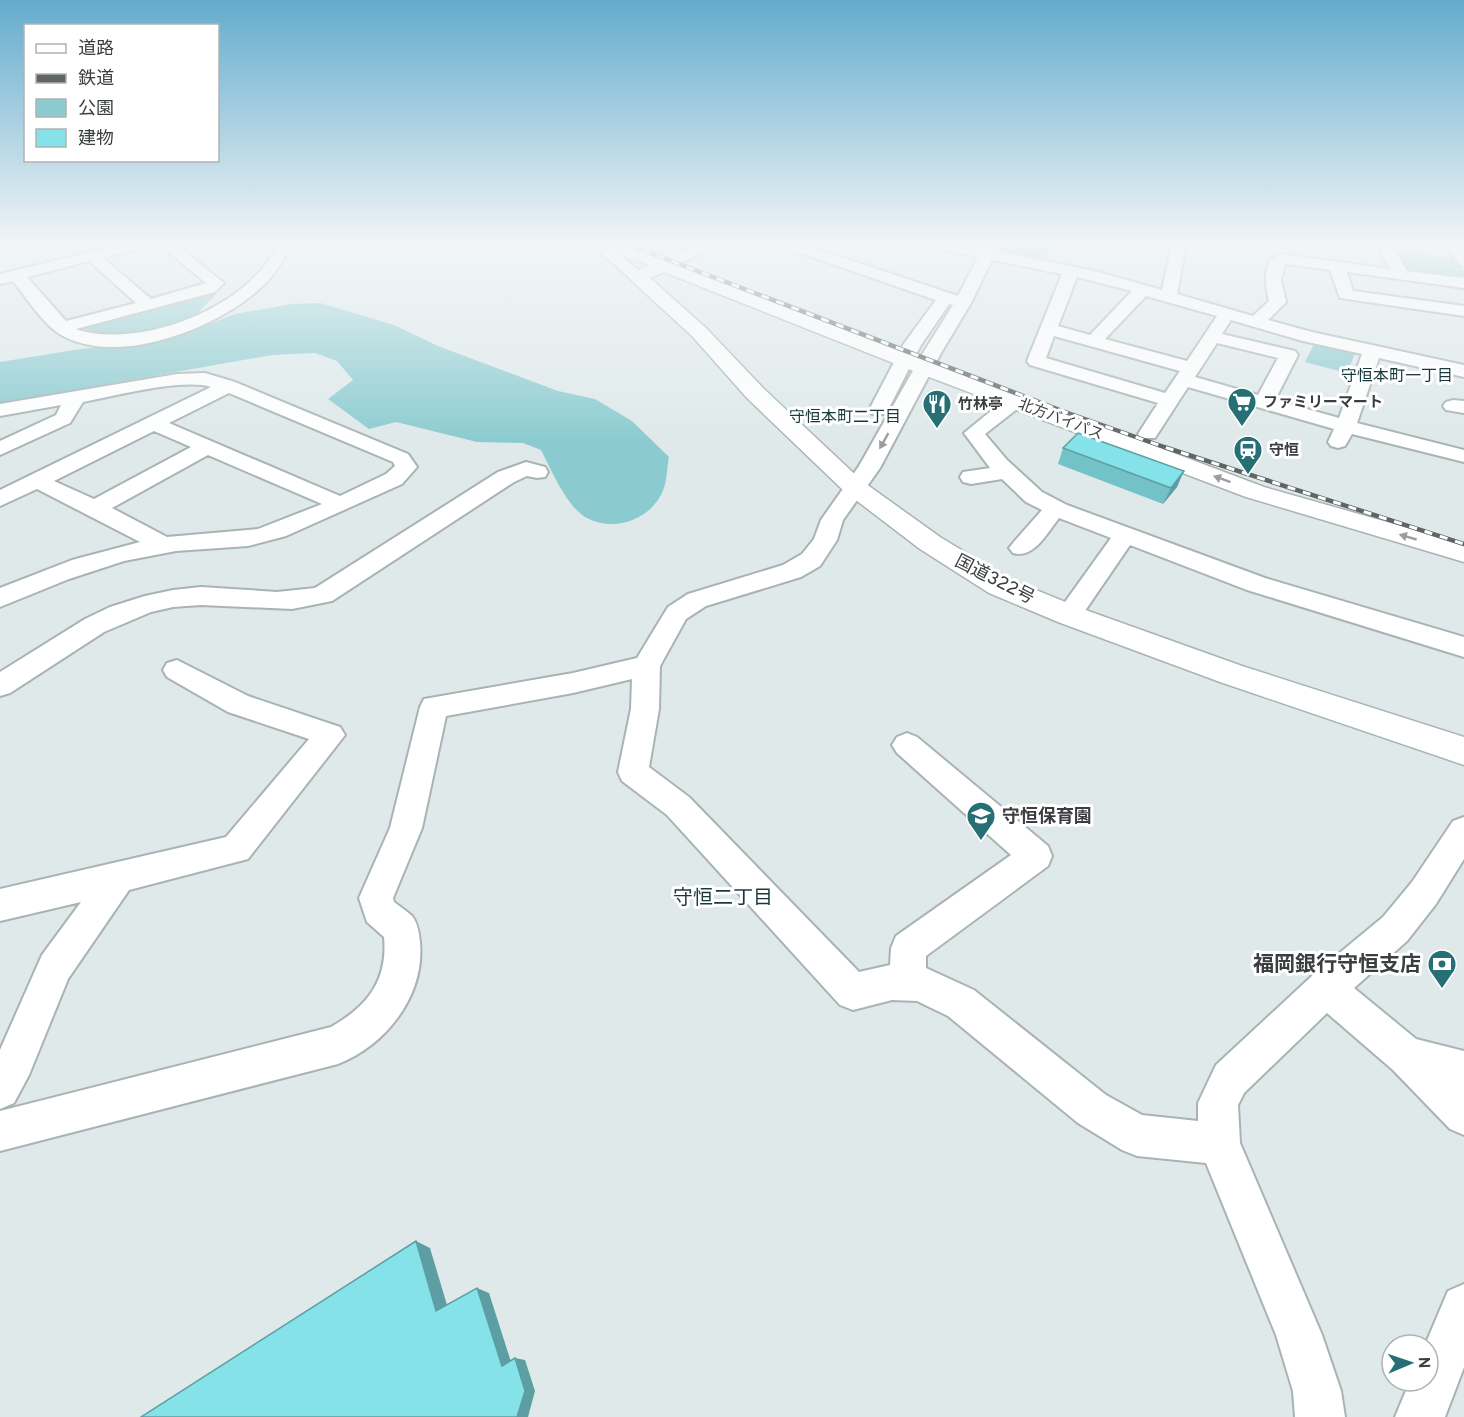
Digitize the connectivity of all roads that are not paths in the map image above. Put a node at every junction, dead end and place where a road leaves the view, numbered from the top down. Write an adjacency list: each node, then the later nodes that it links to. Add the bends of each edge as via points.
1 (48, 310): 14 (street)
2 (128, 310): 14 (street)
3 (220, 310): 14 (street, via 185,327 138,338 83,338)
4 (675, 310): 39 (highway, 国道322号, via 754,393)
5 (799, 310): 19 (highway, 北方バイパス)
6 (940, 310): 19 (street)
7 (957, 310): 19 (street)
8 (1055, 310): 15 (street)
9 (1123, 310): 17 (street)
10 (1215, 310): 12 (street)
11 (1269, 310): 13 (street)
12 (1227, 314): 13 (street); 16 (street)
13 (1256, 322): 18 (street)
14 (63, 327)
15 (1048, 329): 17 (street); 24 (street, via 1036,361)
16 (1212, 337): 21 (street); 26 (street, via 1289,355)
17 (1094, 341): 21 (street)
18 (1372, 351): 20 (street); 30 (street)
19 (918, 355): 25 (highway, 北方バイパス); 29 (highway, 北方バイパス); 39 (street, via 868,468)
20 (1464, 371)
21 (1188, 374): 24 (street); 26 (street)
22 (228, 386): 23 (street, via 205,379 177,380); 28 (street); 42 (street, via 401,458 406,467 394,479)
23 (77, 396): 27 (street); 32 (street, via 63,418)
24 (1168, 400): 29 (street)
25 (1015, 401): 36 (street, via 974,433); 49 (highway, 北方バイパス, one-way to 25, via 1255,492)
26 (1263, 403): 30 (street)
27 (0, 410)
28 (153, 423): 31 (street); 38 (street)
29 (1148, 434): 34 (highway, 北方バイパス)
30 (1341, 435): 33 (street)
31 (207, 447): 42 (street); 43 (street)
32 (0, 449)
33 (1464, 456)
34 (1233, 461)
35 (537, 472): 55 (street, via 526,468 506,477 323,595 284,602 199,596 152,602 106,619)
36 (1006, 472): 37 (street); 44 (street, via 1034,497)
37 (972, 477)
38 (37, 481): 41 (street); 43 (street)
39 (853, 486): 51 (highway, 国道322号, via 930,543 999,586); 53 (street, via 811,560 792,571 684,607)
40 (1352, 498): 45 (highway)
41 (0, 499)
42 (340, 504): 47 (street, via 258,536)
43 (95, 508): 47 (street)
44 (1056, 508): 46 (street); 48 (street)
45 (1464, 531)
46 (1125, 536): 51 (street); 52 (street, via 1256,584)
47 (164, 544): 50 (street, via 53,574)
48 (1021, 548)
49 (1464, 553)
50 (0, 598)
51 (1068, 615): 57 (highway, 国道322号, via 1231,674)
52 (1464, 647)
53 (646, 666): 61 (street, via 645,709 633,772 678,806 853,992 892,982); 67 (street, via 435,707 406,828 376,898 379,911 401,929 402,970 379,1011 356,1036 338,1045)
54 (177, 670): 59 (street, via 238,704 330,735 236,849)
55 (0, 686)
56 (907, 745): 61 (street, via 1036,856 909,948)
57 (1464, 750)
58 (1464, 831): 62 (street, via 1395,929)
59 (118, 878): 60 (street); 65 (street, via 55,967)
60 (0, 905)
61 (907, 983): 68 (street, via 919,983 962,1003 1092,1110 1137,1136)
62 (1326, 988): 63 (street); 68 (street, via 1230,1079 1218,1103)
63 (1406, 1056): 64 (street); 66 (street)
64 (1464, 1071)
65 (0, 1089)
66 (1464, 1115)
67 (0, 1131)
68 (1219, 1144): 70 (street, via 1299,1335 1317,1391)
69 (1464, 1307): 71 (street)
70 (1320, 1417)
71 (1420, 1417)

